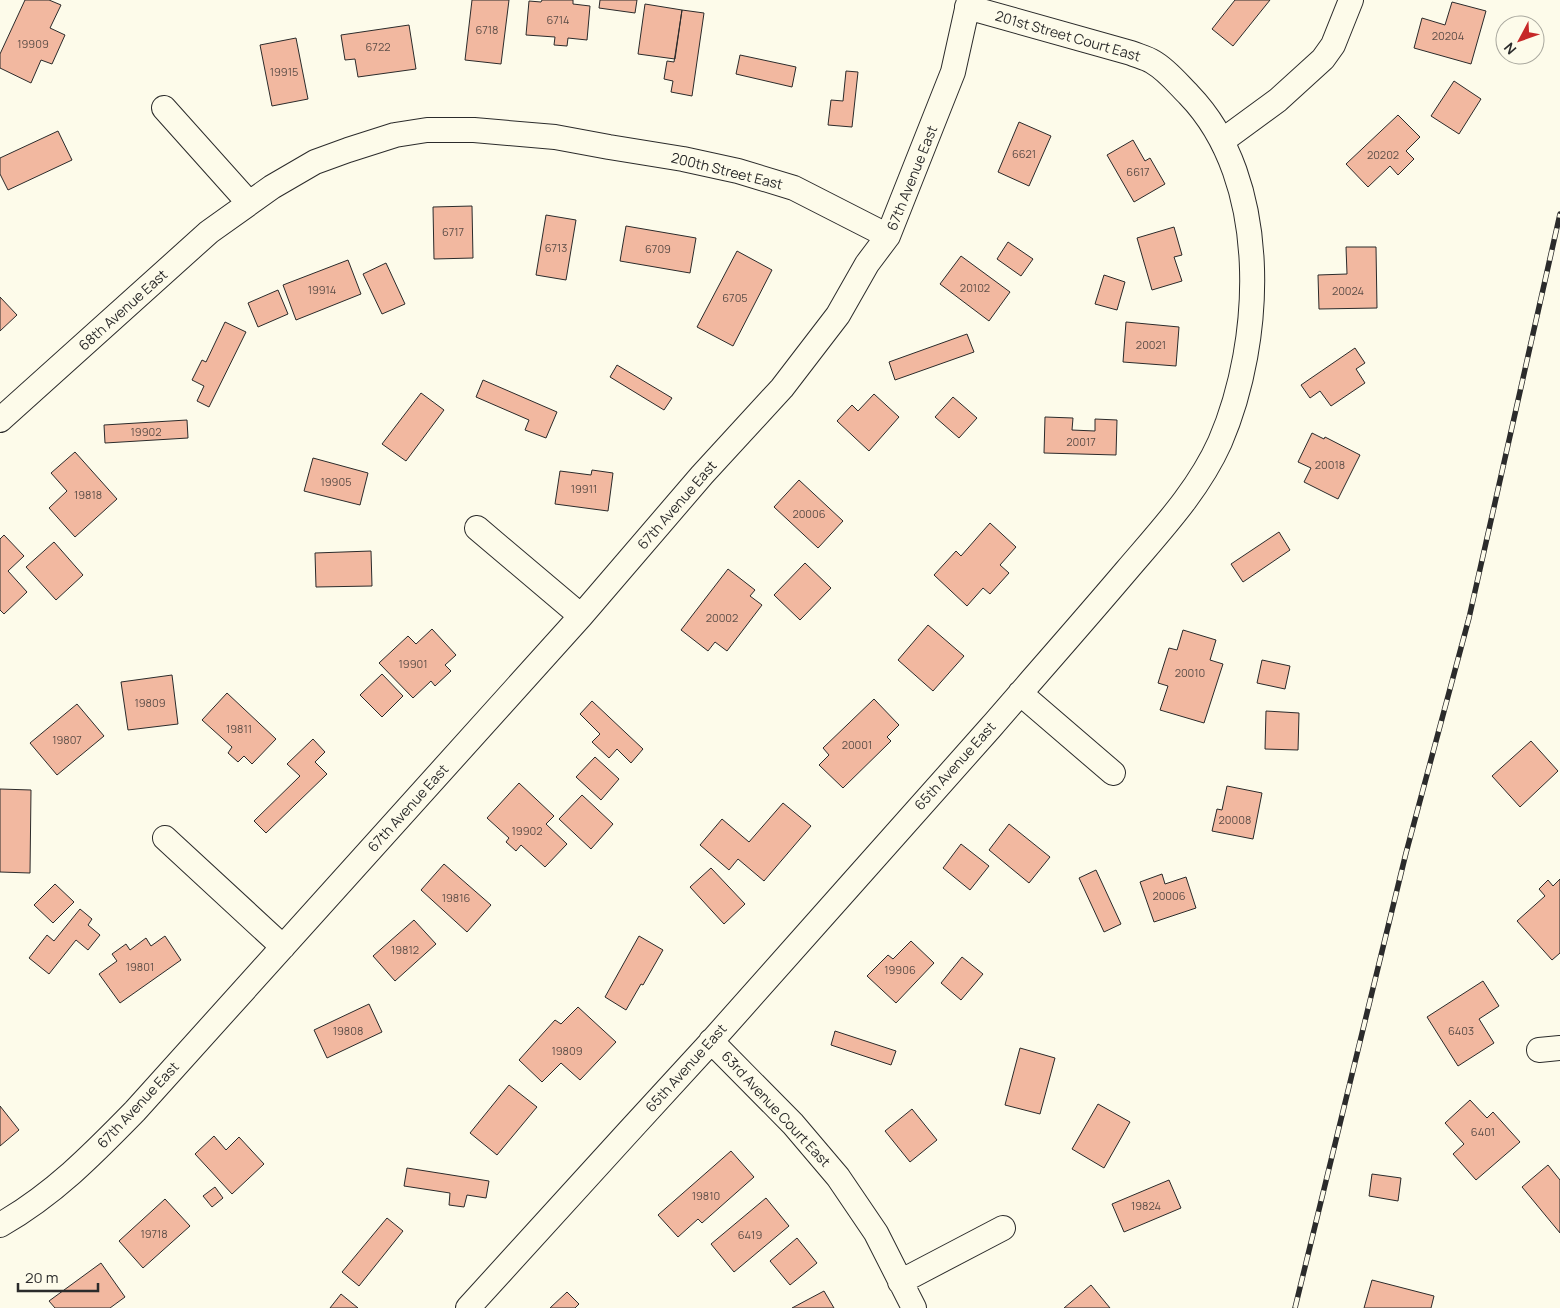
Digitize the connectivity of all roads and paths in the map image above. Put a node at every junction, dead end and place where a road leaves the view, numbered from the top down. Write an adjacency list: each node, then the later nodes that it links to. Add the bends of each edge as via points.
1 (1351, 0): 5 (street, via 1323,59 1278,100)
2 (968, 3): 5 (street, 201st Street Court East, via 1154,62 1196,102); 7 (street, 67th Avenue East, via 953,72)
3 (164, 108): 6 (street)
4 (555, 136): 6 (street, 68th Avenue East, via 474,130 427,130 394,135 316,162); 7 (street, 200th Street East, via 738,171 794,188)
5 (1222, 141): 11 (street, 65th Avenue East, via 1237,175 1253,263 1248,338 1242,378 1233,407 1219,443 1182,505)
6 (249, 204): 8 (street, 68th Avenue East, via 209,232)
7 (888, 236): 10 (street, 67th Avenue East, via 867,264 838,315 782,388)
8 (0, 420)
9 (477, 528): 10 (street)
10 (581, 616): 14 (street, 67th Avenue East)
11 (1020, 693): 12 (street); 15 (street, 65th Avenue East)
12 (1113, 773)
13 (165, 838): 14 (street)
14 (283, 947): 16 (street, 67th Avenue East, via 81,1166)
15 (711, 1041): 18 (street, 63rd Avenue Court East, via 793,1124 838,1177 876,1233); 19 (street, 65th Avenue East)
16 (0, 1225)
17 (1003, 1228): 18 (street)
18 (900, 1282): 20 (street, 63rd Avenue Court East)
19 (468, 1308)
20 (914, 1308)

